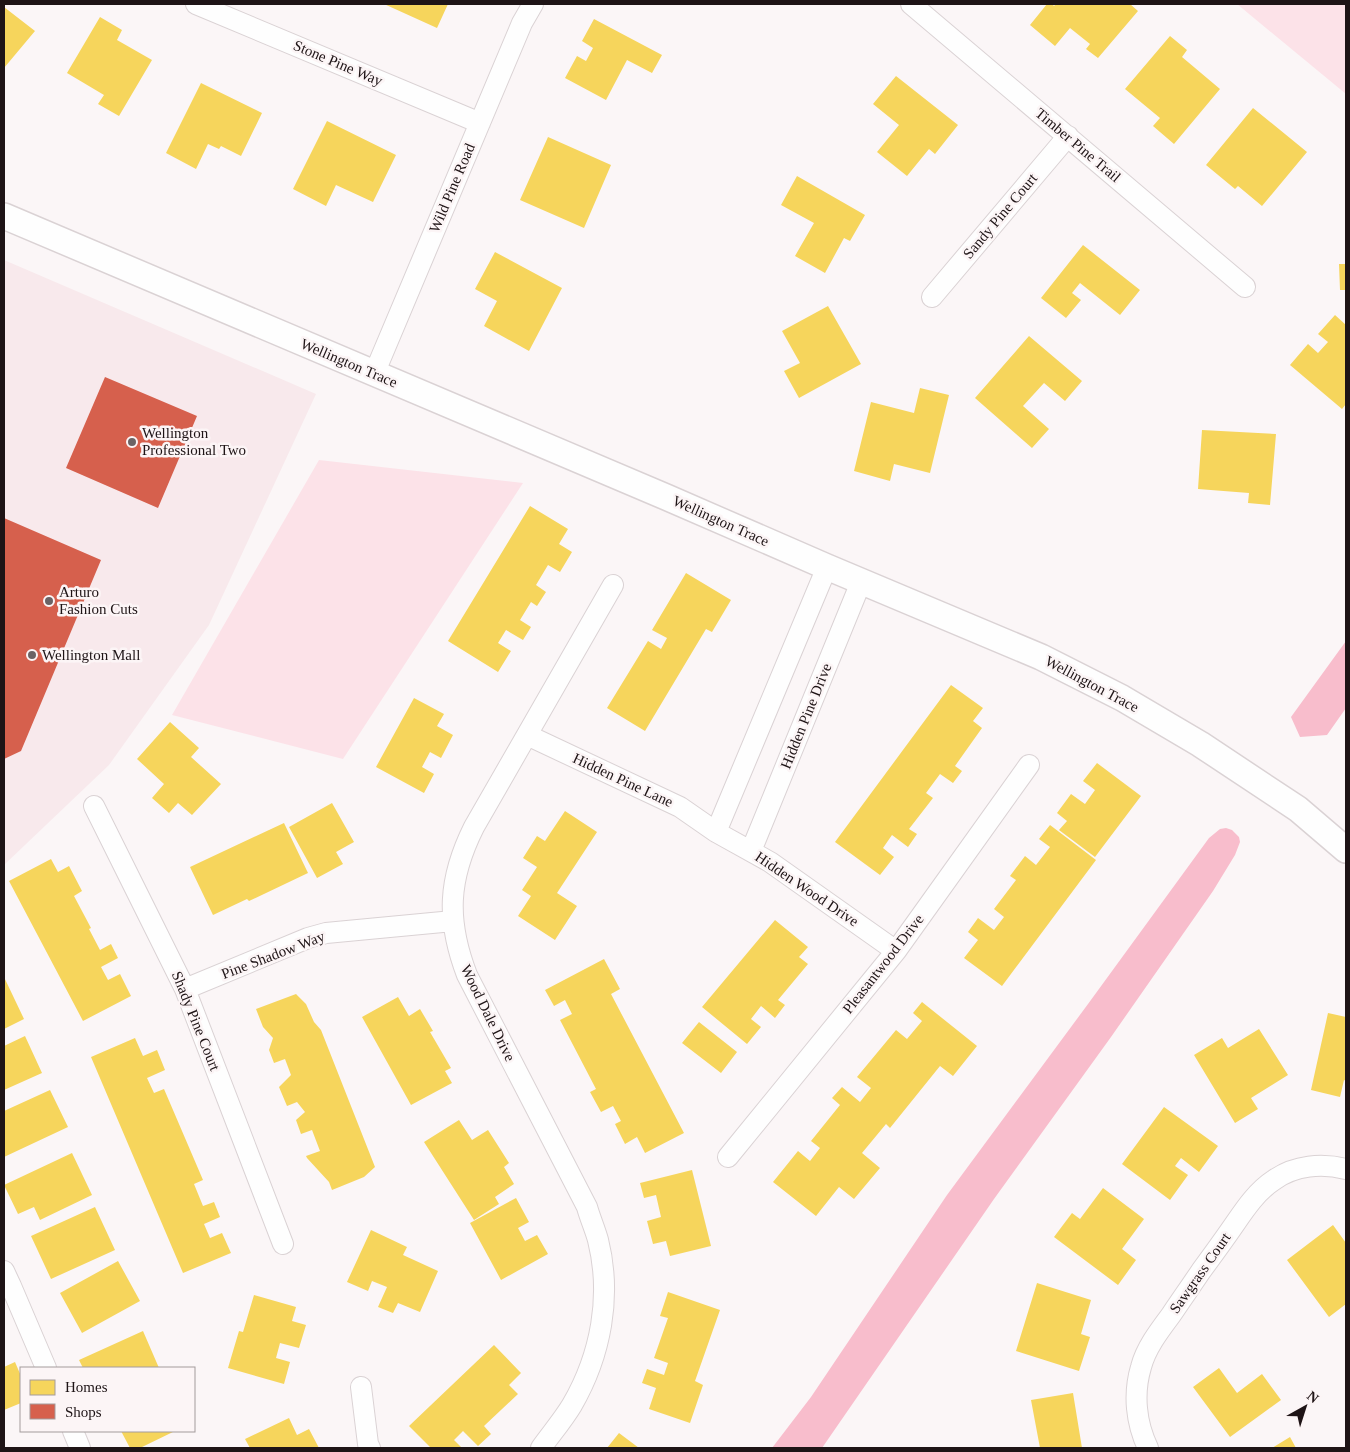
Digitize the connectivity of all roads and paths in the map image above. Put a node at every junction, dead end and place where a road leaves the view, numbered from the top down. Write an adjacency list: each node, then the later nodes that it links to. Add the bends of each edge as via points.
1 (196, 4): 4 (street, Stone Pine Way)
2 (533, 4): 4 (street, Wild Pine Road)
3 (912, 4): 5 (street, Timber Pine Trail)
4 (480, 123): 11 (street, Wild Pine Road)
5 (1068, 136): 9 (street, Timber Pine Trail); 10 (street, Sandy Pine Court)
6 (4, 207): 8 (street, Wellington Trace)
7 (4, 216): 8 (street, Wellington Trace)
8 (68, 244): 11 (street, Wellington Trace)
9 (1245, 287)
10 (932, 296)
11 (374, 374): 12 (street, Wellington Trace)
12 (826, 568): 13 (street, Wellington Trace); 18 (street)
13 (861, 582): 19 (street, Wellington Trace, via 1041,657 1122,698 1200,744 1298,809); 20 (street, Hidden Pine Drive)
14 (613, 585): 15 (street, Wood Dale Drive)
15 (527, 735): 18 (street, Hidden Pine Lane, via 680,807); 21 (street, Wood Dale Drive, via 474,826 459,861)
16 (1028, 766): 22 (street, Pleasantwood Drive)
17 (94, 806): 23 (street, Shady Pine Court)
18 (716, 832): 20 (street, Hidden Wood Drive)
19 (1346, 850)
20 (751, 851): 22 (street, Hidden Wood Drive)
21 (453, 921): 23 (street, Pine Shadow Way, via 326,933); 33 (street, Wood Dale Drive, via 460,958 467,975 587,1207 598,1240 603,1274 603,1309 598,1343 587,1376 571,1406)
22 (896, 951): 24 (street, Pleasantwood Drive)
23 (185, 990): 26 (street, Shady Pine Court)
24 (728, 1156)
25 (1346, 1169): 34 (street, Sawgrass Court, via 1319,1165 1302,1167 1273,1180 1251,1202 1157,1333 1141,1367 1137,1385 1139,1423)
26 (283, 1244)
27 (4, 1271): 28 (street)
28 (46, 1367)
29 (361, 1387): 32 (street)
30 (73, 1432): 31 (street)
31 (80, 1448)
32 (370, 1448)
33 (541, 1448)
34 (1148, 1448)

